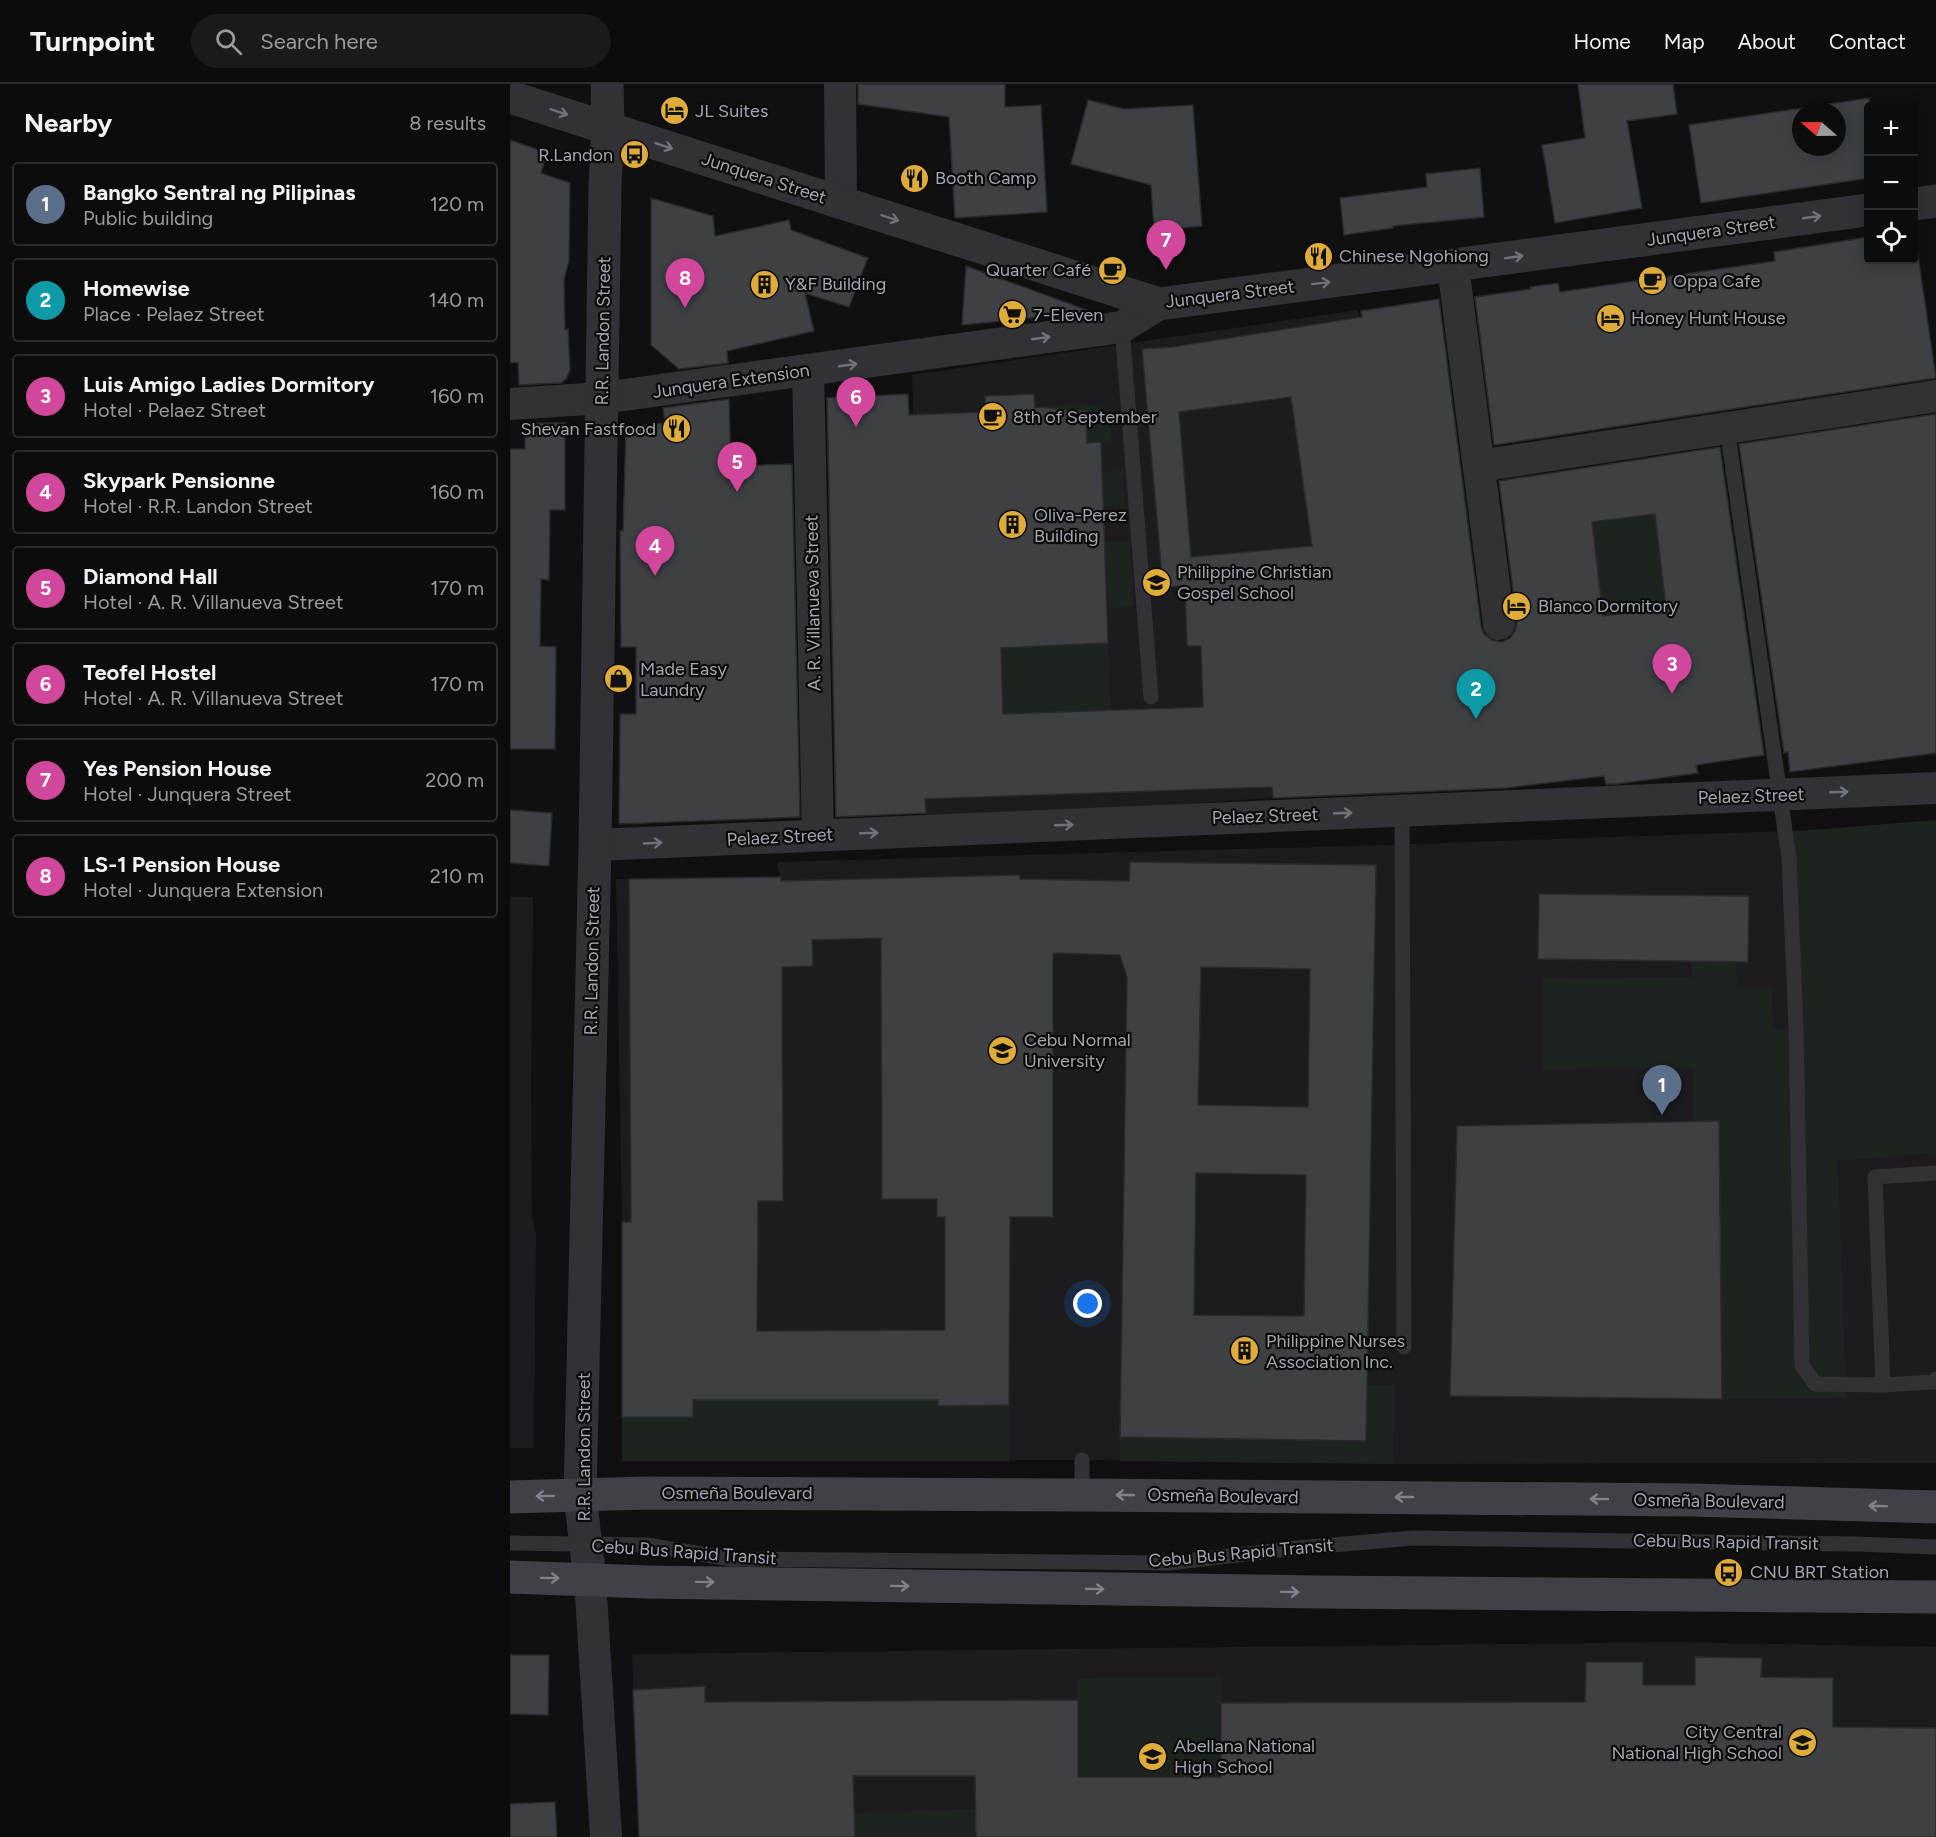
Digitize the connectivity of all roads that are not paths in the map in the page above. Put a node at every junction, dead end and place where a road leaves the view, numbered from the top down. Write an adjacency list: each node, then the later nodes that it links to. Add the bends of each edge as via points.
1 (607, 84): 4 (street, R.R. Landon Street)
2 (840, 84): 6 (street)
3 (510, 97): 4 (street, Junquera Street, one-way to 4)
4 (608, 128): 6 (street, Junquera Street, one-way to 6); 14 (street, R.R. Landon Street)
5 (1936, 201): 7 (street)
6 (841, 202): 10 (street, Junquera Street, one-way to 10)
7 (1918, 203)
8 (1864, 211): 9 (street, Junquera Street, one-way to 8)
9 (1453, 266): 10 (street, Junquera Street, one-way to 9); 17 (street)
10 (1159, 304): 11 (street, Junquera Extension)
11 (1122, 327): 12 (street, Junquera Extension, one-way to 11); 19 (lane)
12 (808, 370): 14 (street, Junquera Extension); 23 (street, A. R. Villanueva Street)
13 (1936, 396): 16 (street)
14 (602, 399): 15 (street, Junquera Extension); 24 (street, R.R. Landon Street)
15 (510, 404)
16 (1727, 428): 17 (street); 21 (lane)
17 (1479, 466): 18 (street)
18 (1499, 624)
19 (1151, 697)
20 (1936, 788): 21 (street, Pelaez Street, one-way to 20)
21 (1780, 795): 22 (street, Pelaez Street); 28 (lane, via 1790,881 1802,1365 1815,1384)
22 (1402, 810): 23 (street, Pelaez Street, one-way to 22); 26 (lane)
23 (818, 835): 24 (street, Pelaez Street, one-way to 23)
24 (595, 845): 31 (street, R.R. Landon Street)
25 (1936, 1173): 28 (lane, via 1875,1177)
26 (1404, 1347)
27 (1936, 1379): 28 (lane)
28 (1883, 1385)
29 (1082, 1460): 30 (lane)
30 (1082, 1495): 31 (main road, Osmeña Boulevard); 33 (main road, Osmeña Boulevard, one-way to 30, via 1692,1500)
31 (580, 1496): 32 (main road, Osmeña Boulevard, one-way to 32); 35 (street, R.R. Landon Street)
32 (510, 1497)
33 (1936, 1507)
34 (510, 1543): 35 (lane, Cebu Bus Rapid Transit)
35 (586, 1544): 36 (lane, Cebu Bus Rapid Transit, via 647,1545 730,1559 1157,1563 1413,1538); 38 (street, R.R. Landon Street)
36 (1936, 1547)
37 (510, 1577): 38 (main road, one-way to 38)
38 (590, 1579): 39 (main road, one-way to 39, via 1294,1592); 40 (street, R.R. Landon Street)
39 (1936, 1597)
40 (606, 1837)

